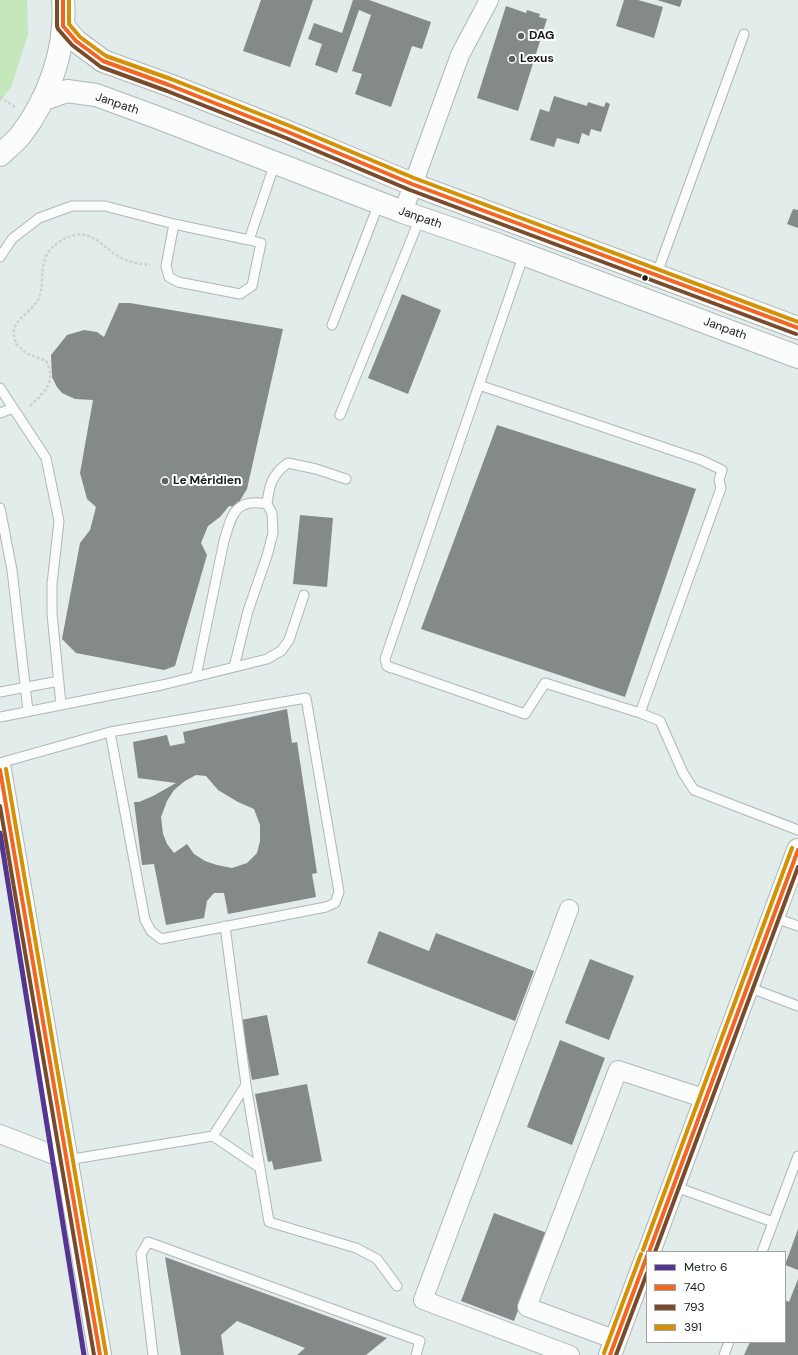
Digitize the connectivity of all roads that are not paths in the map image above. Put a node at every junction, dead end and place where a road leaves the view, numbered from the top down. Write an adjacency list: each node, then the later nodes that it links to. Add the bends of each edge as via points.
1 (62, 0): 3 (main road)
2 (489, 0): 8 (street, via 460,56)
3 (63, 26): 5 (main road, via 58,58); 8 (main road, via 76,41 103,61 274,126)
4 (744, 34): 15 (lane)
5 (42, 100): 6 (main road, via 19,136); 7 (main road, Janpath, via 67,91 96,95)
6 (0, 156)
7 (275, 163): 9 (main road, Janpath); 12 (lane)
8 (412, 184): 10 (street); 15 (main road)
9 (379, 203): 10 (main road, Janpath); 16 (lane)
10 (411, 215): 13 (main road, Janpath); 23 (lane)
11 (174, 224): 12 (lane); 12 (lane, via 166,266 170,276 178,282 240,294 252,286 261,243); 14 (lane, via 105,206 72,206 39,218 12,239)
12 (249, 240)
13 (524, 254): 18 (main road, Janpath); 19 (lane)
14 (0, 257)
15 (656, 276): 17 (main road)
16 (332, 325)
17 (798, 328)
18 (798, 357)
19 (478, 385): 35 (lane, via 701,460 722,470 719,480 721,488); 35 (lane, via 385,659 389,667 526,714 544,683)
20 (0, 388): 21 (lane)
21 (13, 408): 22 (lane); 30 (lane, via 46,458 59,521 52,584 52,614)
22 (0, 412)
23 (340, 415)
24 (346, 479): 25 (lane, via 316,468 288,463 278,470 268,494)
25 (267, 504): 28 (lane, via 272,513 273,533 248,611); 29 (lane, via 245,504 235,511 230,520)
26 (0, 508): 31 (lane, via 12,570)
27 (304, 595): 28 (lane, via 289,640 281,651 267,659)
28 (234, 667): 29 (lane)
29 (196, 676): 33 (lane)
30 (59, 681): 31 (lane); 33 (lane)
31 (25, 687): 32 (lane); 34 (lane)
32 (0, 692)
33 (61, 704): 34 (lane)
34 (28, 711): 36 (lane)
35 (640, 713): 40 (lane, via 660,721 683,773 694,790)
36 (0, 717)
37 (110, 732): 38 (lane); 44 (lane, via 144,920 151,931 161,939); 44 (lane, via 306,698 339,892 335,903 326,907)
38 (0, 763)
39 (0, 770): 53 (main road)
40 (798, 830)
41 (798, 850): 43 (main road)
42 (569, 909): 66 (street, via 423,1300)
43 (773, 917): 45 (lane); 46 (main road)
44 (225, 926): 48 (lane)
45 (798, 926)
46 (748, 987): 47 (lane); 49 (main road)
47 (798, 1006)
48 (246, 1085): 51 (lane); 54 (lane)
49 (706, 1099): 55 (main road); 62 (street, via 618,1070 527,1307)
50 (0, 1134): 53 (street)
51 (213, 1136): 53 (lane); 54 (lane)
52 (798, 1156): 56 (lane)
53 (67, 1160): 63 (main road)
54 (260, 1168): 60 (lane, via 269,1222 356,1248 377,1259)
55 (673, 1186): 56 (lane); 57 (main road)
56 (773, 1222): 58 (lane)
57 (649, 1251)
58 (762, 1251)
59 (646, 1259): 62 (main road)
60 (397, 1286)
61 (729, 1343): 67 (lane)
62 (613, 1347)
63 (100, 1355)
64 (153, 1355): 65 (lane, via 141,1254 148,1242 420,1342)
65 (416, 1355)
66 (570, 1355)
67 (724, 1355)

